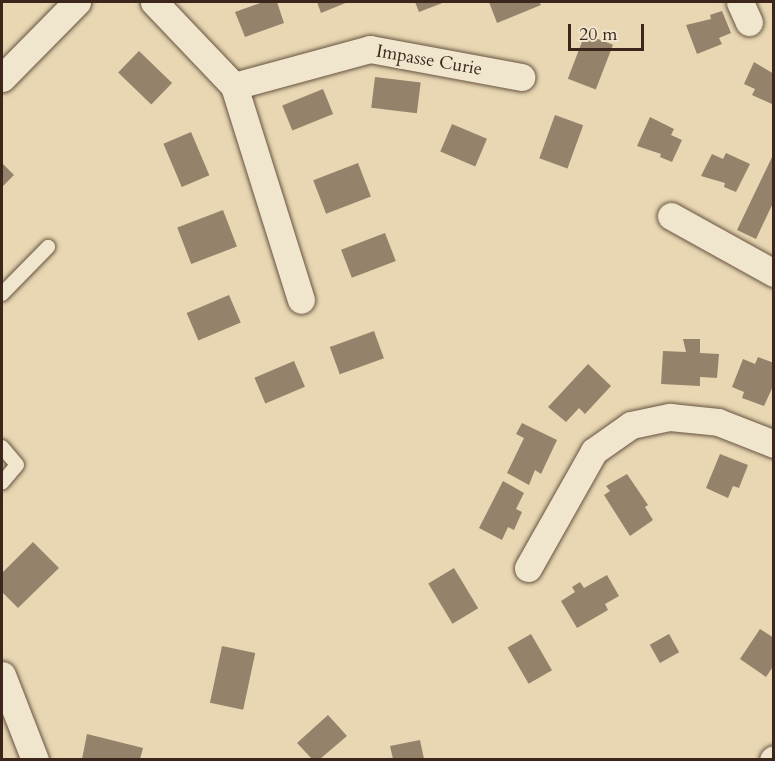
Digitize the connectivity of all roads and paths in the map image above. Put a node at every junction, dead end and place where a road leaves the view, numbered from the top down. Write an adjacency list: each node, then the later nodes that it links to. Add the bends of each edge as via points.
1 (77, 2): 3 (street)
2 (154, 2): 5 (street)
3 (2, 78)
4 (520, 78): 5 (street, Impasse Curie, via 370,49)
5 (234, 86): 10 (street)
6 (671, 216): 8 (street)
7 (48, 247): 9 (lane)
8 (774, 273)
9 (2, 294)
10 (301, 300)
11 (774, 444): 14 (street, via 718,422 670,417 631,425 594,451)
12 (2, 447): 13 (lane, via 17,465)
13 (2, 483)
14 (528, 568)
15 (2, 675): 16 (street)
16 (35, 759)

